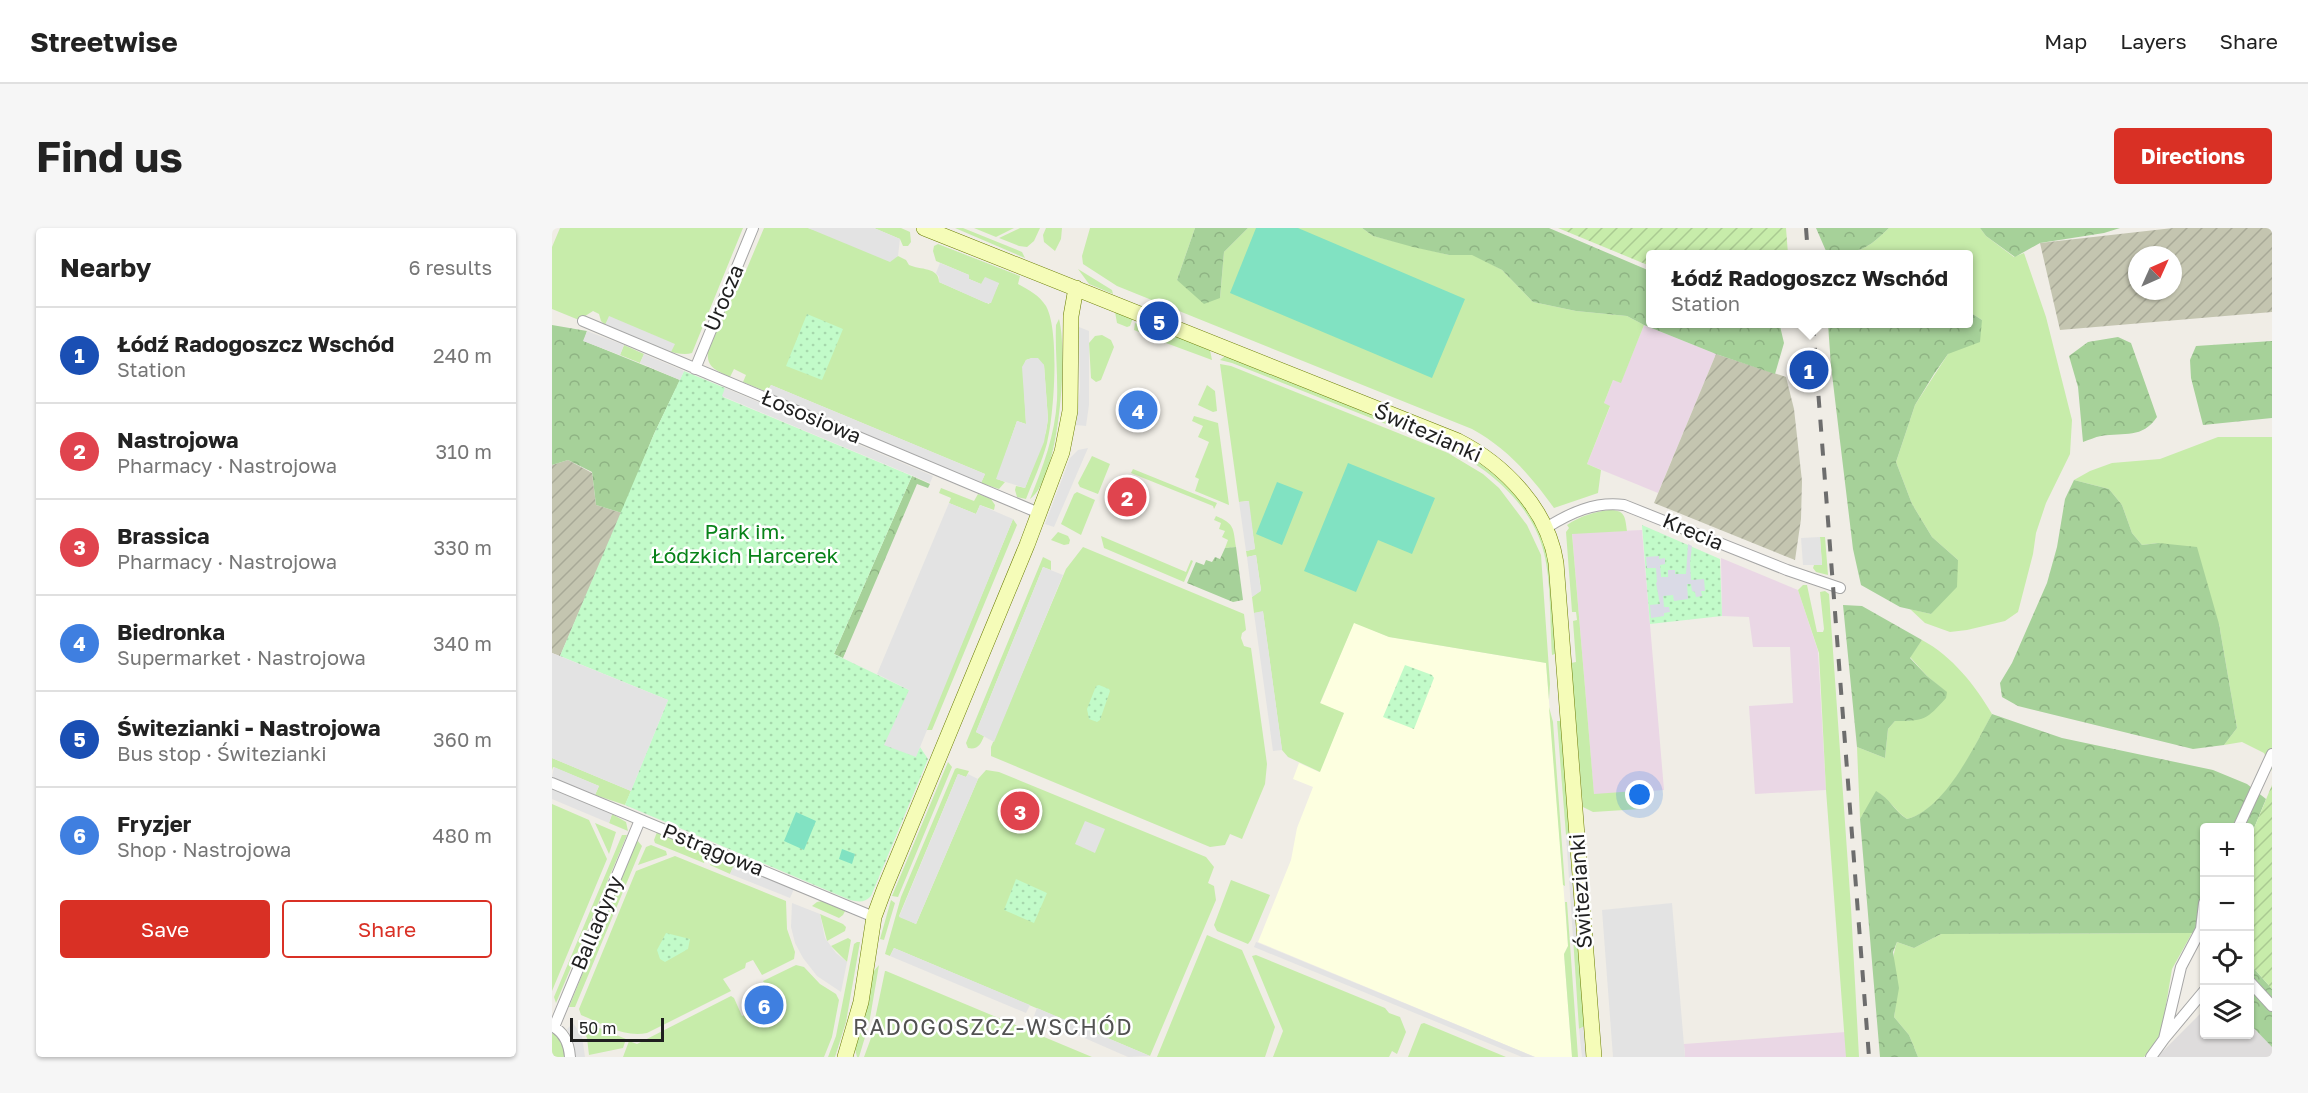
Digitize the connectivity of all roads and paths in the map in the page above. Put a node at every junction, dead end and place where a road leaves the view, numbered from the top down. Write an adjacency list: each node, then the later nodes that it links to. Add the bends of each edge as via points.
1 (753, 228): 5 (street, Urocza)
2 (924, 228): 3 (street, Świtezianki)
3 (1076, 288): 6 (street, via 1071,316 1072,382 1067,427 1062,453); 7 (street, Świtezianki, via 1465,445 1506,474)
4 (583, 321): 5 (street, Łososiowa)
5 (695, 369): 6 (street, Łososiowa)
6 (1039, 513): 13 (street)
7 (1546, 528): 8 (street, Krecia, via 1596,504 1624,505); 22 (street, Świtezianki, via 1556,563)
8 (1840, 588)
9 (2272, 753): 12 (street)
10 (552, 783): 11 (street, Pstrągowa)
11 (640, 820): 13 (street, Pstrągowa); 18 (street, Balladyny)
12 (2240, 823)
13 (874, 917): 21 (street, via 859,1010)
14 (2200, 937): 19 (street, via 2181,966)
15 (2253, 985): 17 (street)
16 (2200, 997): 19 (street)
17 (2272, 1006)
18 (553, 1026): 20 (street, Balladyny, via 565,1037)
19 (2164, 1039): 23 (street)
20 (570, 1057)
21 (845, 1057)
22 (1594, 1057)
23 (2151, 1057)

